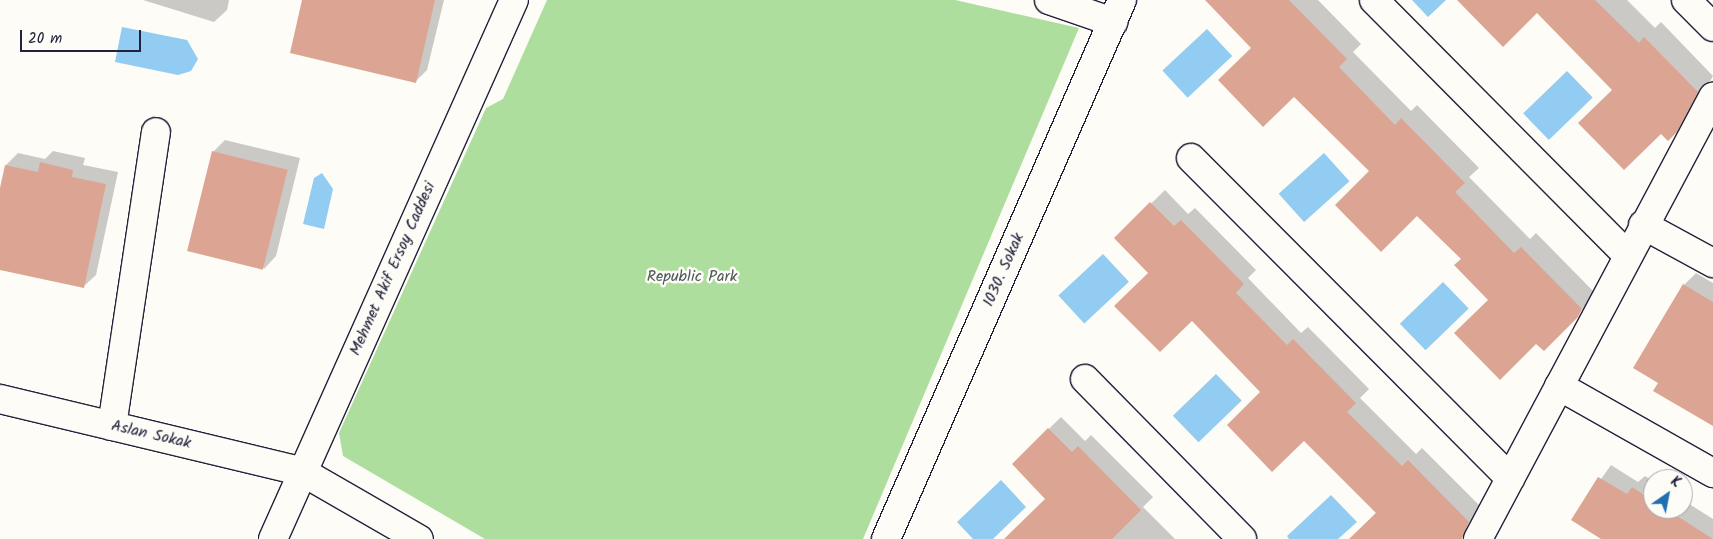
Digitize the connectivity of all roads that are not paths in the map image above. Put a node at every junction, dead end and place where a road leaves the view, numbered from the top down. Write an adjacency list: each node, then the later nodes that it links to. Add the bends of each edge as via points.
1 (514, 0): 17 (street, Mehmet Akif Ersoy Caddesi)
2 (1049, 0): 5 (street)
3 (1374, 0): 11 (street)
4 (1686, 0): 6 (street)
5 (1118, 11): 22 (street, 1030. Sokak)
6 (1713, 27)
7 (1713, 97): 10 (street)
8 (156, 132): 16 (street)
9 (1192, 158): 19 (street)
10 (1643, 225): 11 (street); 12 (street)
11 (1627, 254): 14 (street)
12 (1713, 263)
13 (1085, 379): 23 (street)
14 (1559, 386): 18 (street); 19 (street)
15 (0, 399): 16 (street, Aslan Sokak)
16 (112, 426): 17 (street, Aslan Sokak)
17 (301, 472): 20 (street, Mehmet Akif Ersoy Caddesi); 21 (street, Aslan Sokak)
18 (1713, 473)
19 (1510, 478): 24 (street)
20 (272, 539)
21 (419, 539)
22 (886, 539)
23 (1242, 539)
24 (1478, 539)

